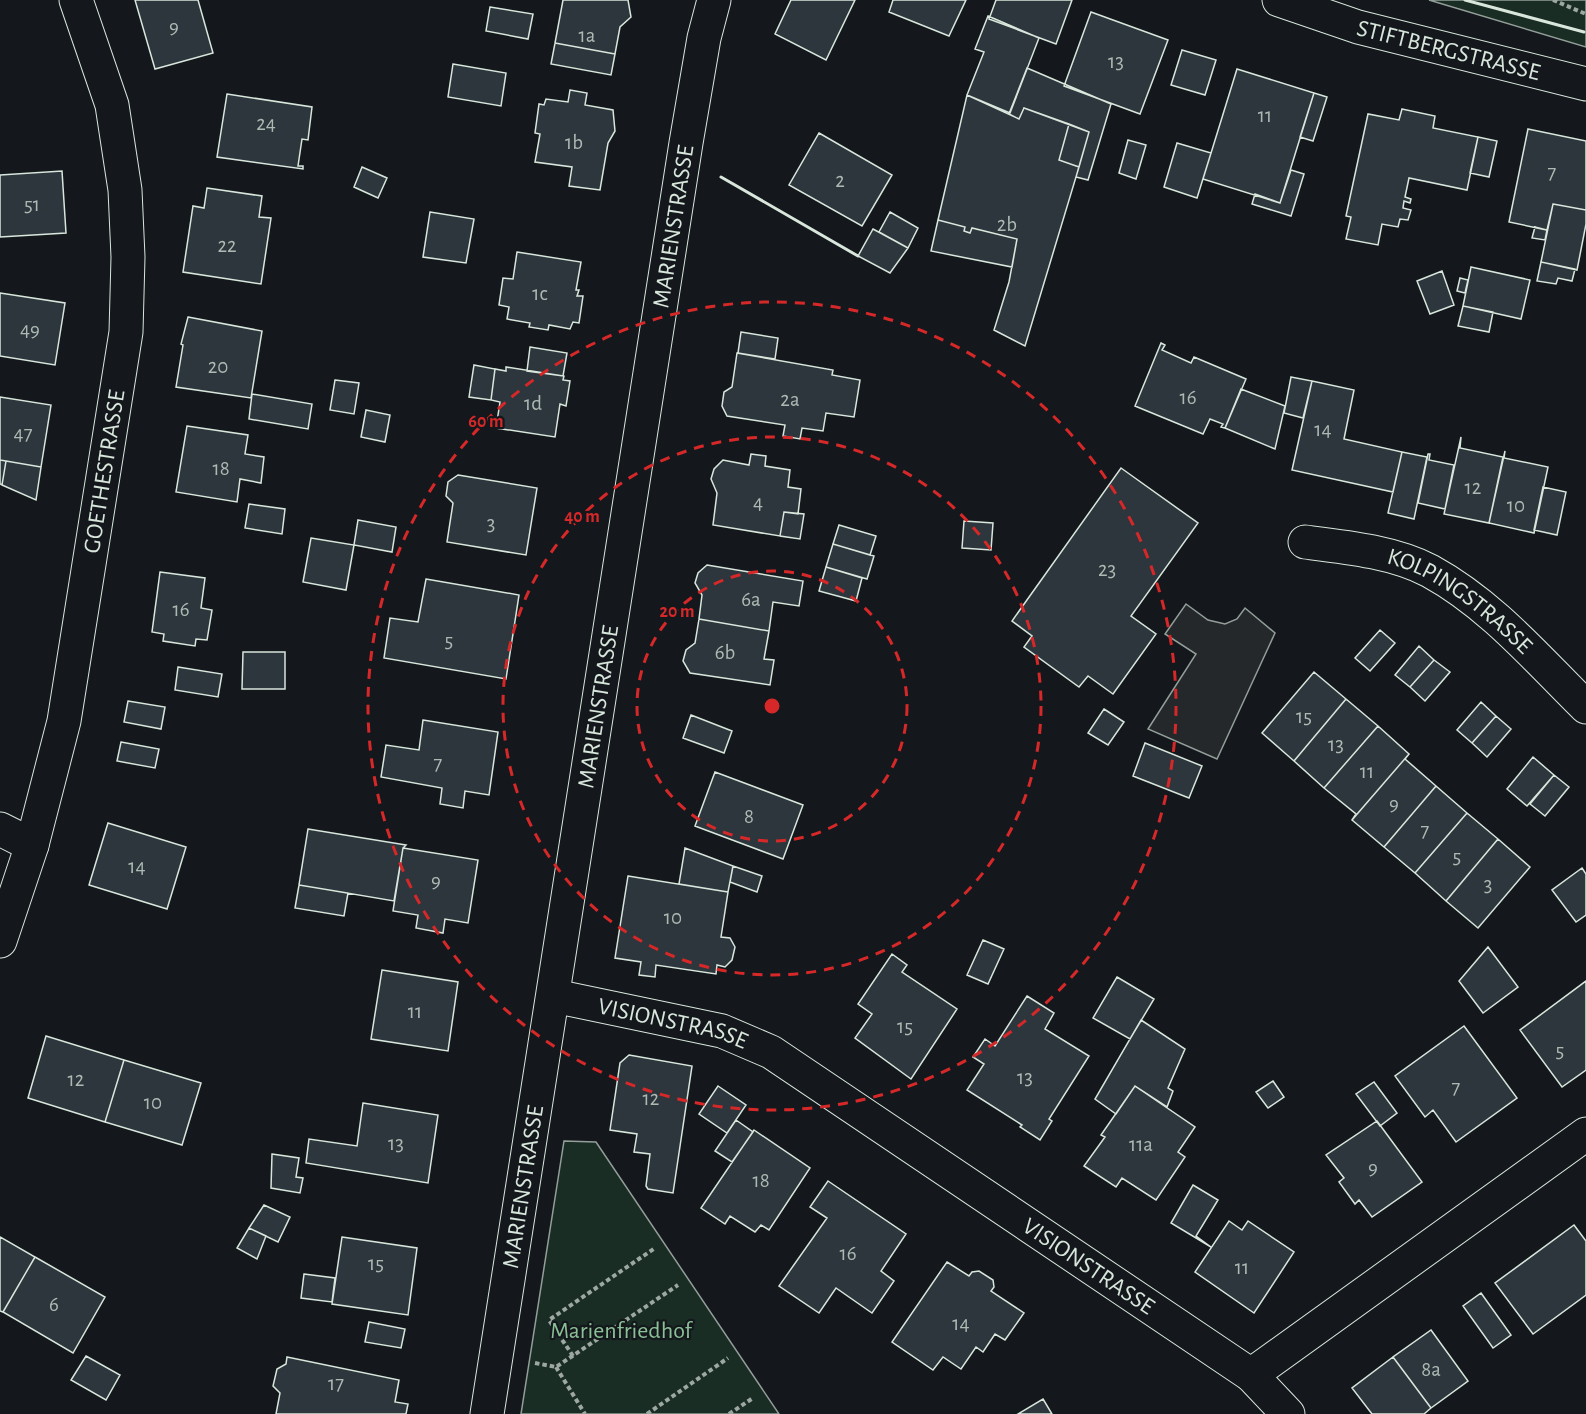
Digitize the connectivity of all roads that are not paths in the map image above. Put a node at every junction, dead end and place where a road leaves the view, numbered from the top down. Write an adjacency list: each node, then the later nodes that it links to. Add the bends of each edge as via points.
1 (76, 0): 8 (street, GOETHESTRASSE, via 112,105 123,179 128,257 126,332 64,721)
2 (714, 0): 10 (street, MARIENSTRASSE, via 686,143)
3 (1279, 0): 4 (street, STIFTBERGSTRASSE, via 1358,27)
4 (1586, 84)
5 (1305, 542): 6 (street, KOLPINGSTRASSE, via 1365,550 1429,570 1490,611)
6 (1586, 707)
7 (0, 829): 8 (street)
8 (32, 845): 9 (street, GOETHESTRASSE)
9 (0, 941)
10 (554, 996): 12 (street, VISIONSTRASSE, via 722,1030 771,1052); 13 (street, MARIENSTRASSE)
11 (1586, 1134): 12 (street)
12 (1251, 1375): 14 (street, VISIONSTRASSE)
13 (487, 1414)
14 (1288, 1414)

